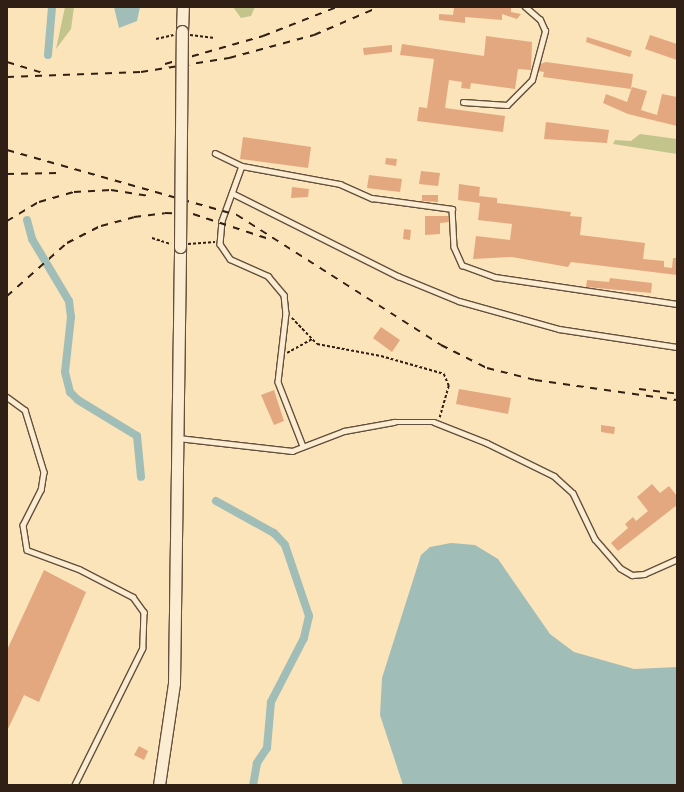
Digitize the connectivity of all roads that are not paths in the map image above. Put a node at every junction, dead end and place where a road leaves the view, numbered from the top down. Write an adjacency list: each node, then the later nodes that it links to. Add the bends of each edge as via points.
1 (183, 7): 10 (street, bridge)
2 (525, 7): 3 (lane, via 540,20 545,31 532,80 507,105)
3 (463, 102)
4 (215, 154): 5 (lane)
5 (242, 166): 6 (lane); 7 (lane, via 340,184 372,198 452,209 454,246 462,265 494,277)
6 (232, 193): 8 (lane, via 398,276 466,304 558,329); 11 (lane, via 220,228 222,248 233,261 274,281 284,295 286,313 278,382)
7 (677, 304)
8 (677, 347)
9 (7, 397): 13 (lane, via 25,410 44,472 41,490 23,524 26,550 78,569 133,597 144,612 142,648)
10 (178, 438): 11 (lane, via 274,452); 14 (street, via 174,683)
11 (303, 446): 12 (lane, via 344,431 394,422 438,424 554,476 573,493 595,539 620,568 632,575 644,574)
12 (677, 559)
13 (75, 785)
14 (159, 785)

